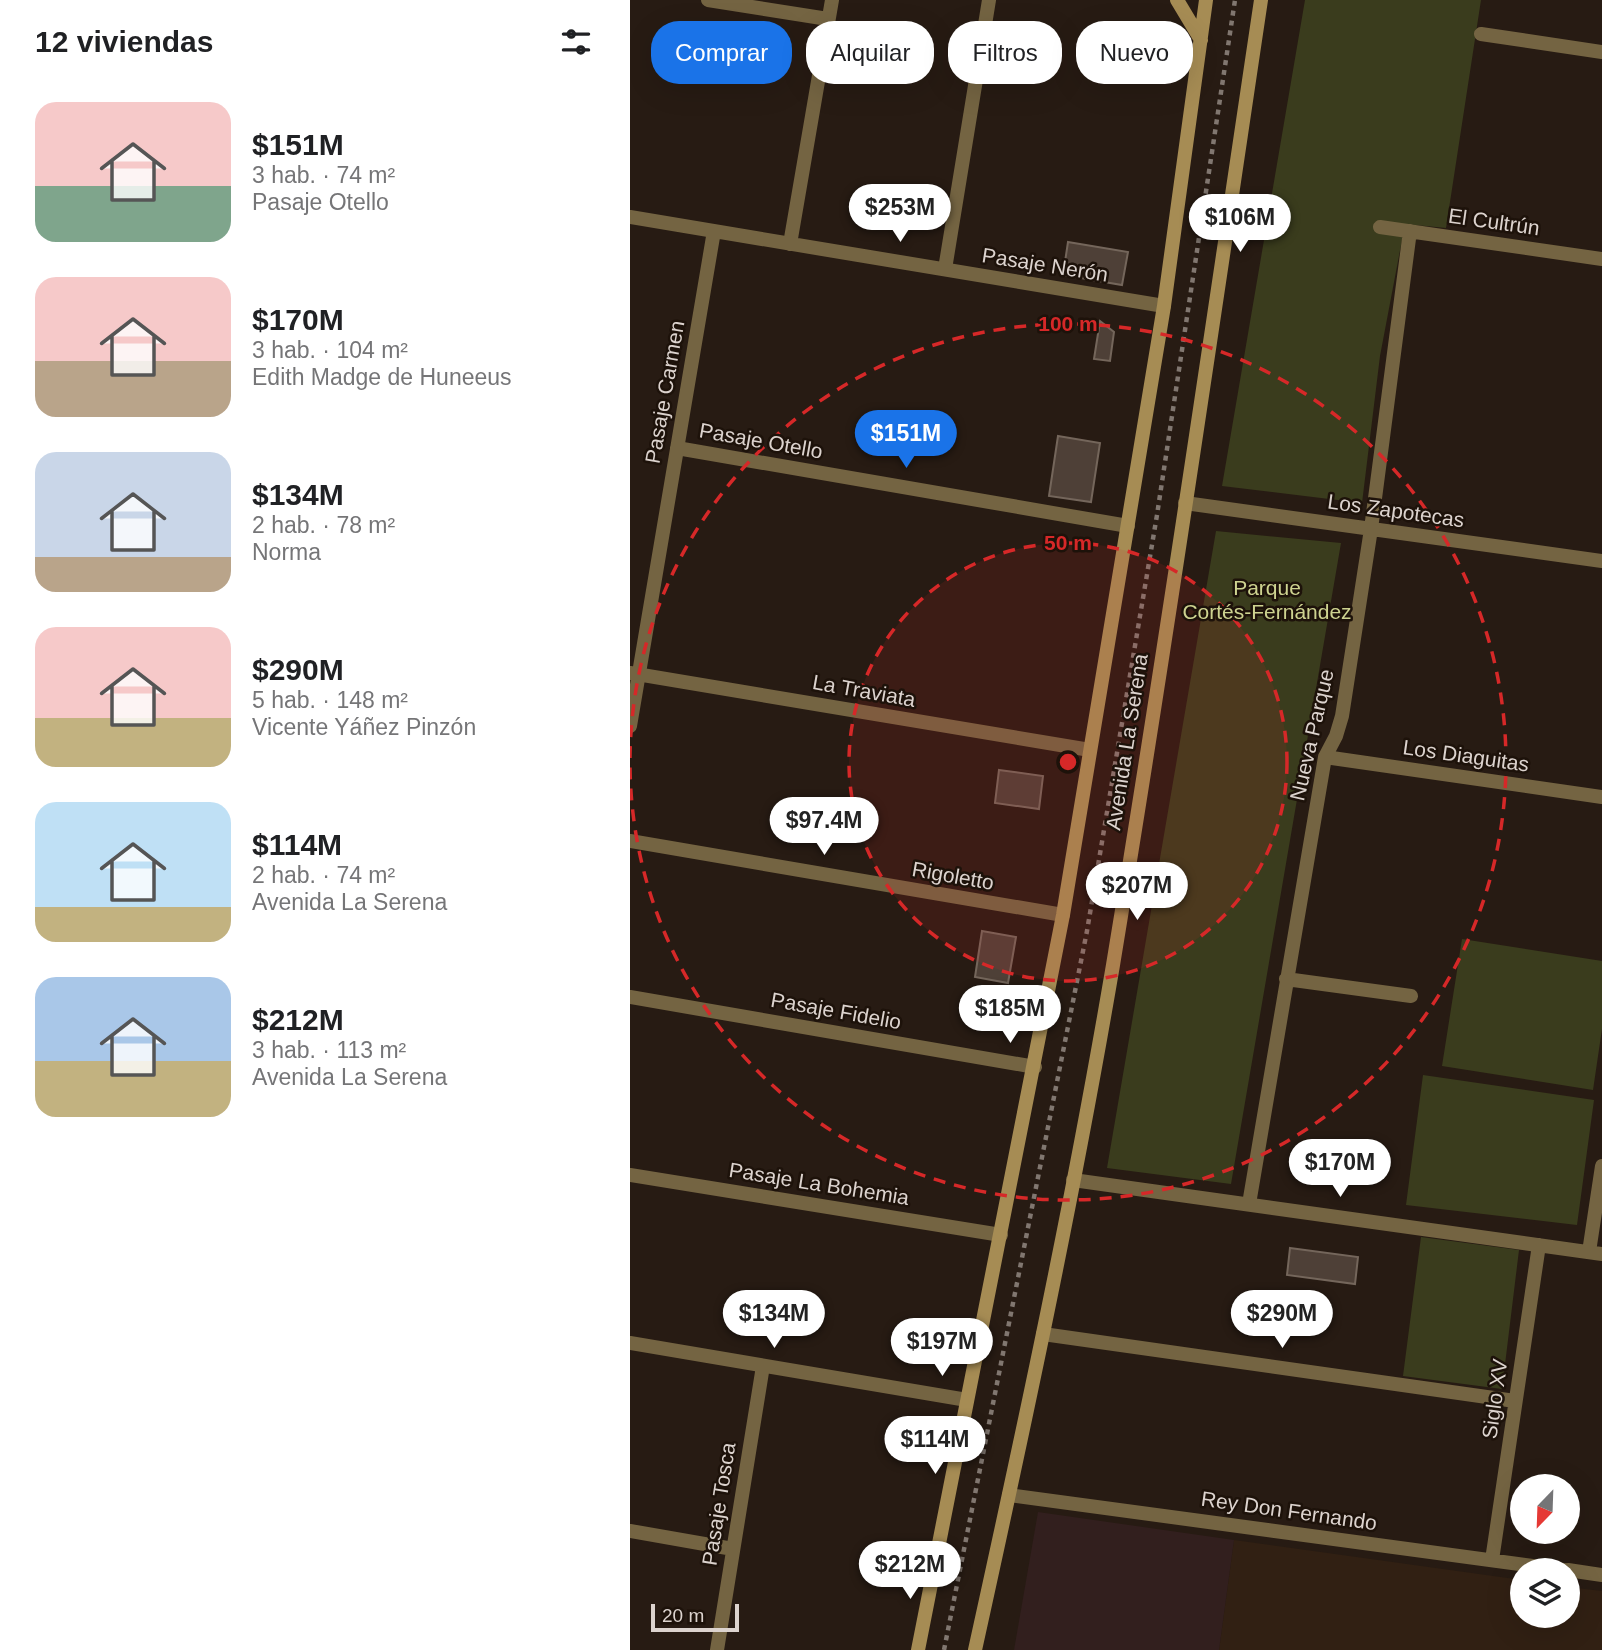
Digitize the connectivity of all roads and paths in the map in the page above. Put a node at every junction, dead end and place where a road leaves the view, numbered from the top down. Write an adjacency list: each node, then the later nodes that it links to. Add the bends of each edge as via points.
1 (708, 0): 7 (street)
2 (832, 0): 7 (street)
3 (989, 0): 17 (street)
4 (1177, 0): 9 (main road)
5 (1206, 0): 9 (main road, Avenida La Serena)
6 (1261, 0): 20 (main road, Avenida La Serena)
7 (828, 19): 15 (street)
8 (1481, 34): 10 (street)
9 (1201, 40): 18 (main road, Avenida La Serena)
10 (1602, 52)
11 (630, 217): 13 (street, Pasaje Nerón)
12 (1380, 227): 14 (street, El Cultrún)
13 (714, 231): 15 (street, Pasaje Nerón); 19 (street, Pasaje Carmen)
14 (1410, 231): 16 (street, El Cultrún); 22 (street, Nueva Parque)
15 (790, 244): 17 (street, Pasaje Nerón)
16 (1602, 259)
17 (945, 270): 18 (street, Pasaje Nerón)
18 (1164, 306): 21 (main road, Avenida La Serena)
19 (677, 448): 21 (street, Pasaje Otello); 24 (street, Pasaje Carmen)
20 (1185, 503): 22 (street, Los Zapotecas); 37 (main road, Avenida La Serena, via 1112,968)
21 (1128, 527): 26 (main road, Avenida La Serena)
22 (1371, 529): 23 (street, Los Zapotecas); 27 (street, Nueva Parque, via 1342,716)
23 (1602, 561)
24 (634, 674): 25 (street, Pasaje Carmen); 26 (street, La Traviata)
25 (630, 726)
26 (1090, 750): 30 (main road, Avenida La Serena)
27 (1325, 757): 28 (street, Los Diaguitas); 31 (street, Nueva Parque)
28 (1602, 797)
29 (630, 841): 30 (street, Rigoletto)
30 (1063, 915): 34 (main road, Avenida La Serena)
31 (1286, 979): 32 (street); 38 (street, Nueva Parque)
32 (1411, 996)
33 (630, 997): 34 (street, Pasaje Fidelio)
34 (1035, 1067): 39 (main road, Avenida La Serena)
35 (1602, 1166): 41 (street)
36 (630, 1175): 39 (street, Pasaje La Bohemia)
37 (1073, 1180): 38 (street); 42 (main road, Avenida La Serena)
38 (1249, 1204): 40 (street)
39 (1001, 1235): 45 (main road, Avenida La Serena)
40 (1539, 1245): 41 (street); 46 (street, Siglo XV)
41 (1596, 1253)
42 (1043, 1334): 46 (street); 47 (main road, Avenida La Serena)
43 (630, 1343): 44 (street)
44 (763, 1366): 45 (street); 49 (street, Pasaje Tosca)
45 (967, 1400): 55 (main road, Avenida La Serena)
46 (1516, 1401): 50 (street, Siglo XV)
47 (1009, 1494): 50 (street, Rey Don Fernando); 56 (main road, Avenida La Serena)
48 (630, 1531): 49 (street)
49 (733, 1549): 54 (street, Pasaje Tosca)
50 (1492, 1560): 51 (street, Rey Don Fernando)
51 (1510, 1562)
52 (1580, 1572): 53 (street, Rey Don Fernando)
53 (1602, 1575)
54 (717, 1650)
55 (918, 1650)
56 (975, 1650)

